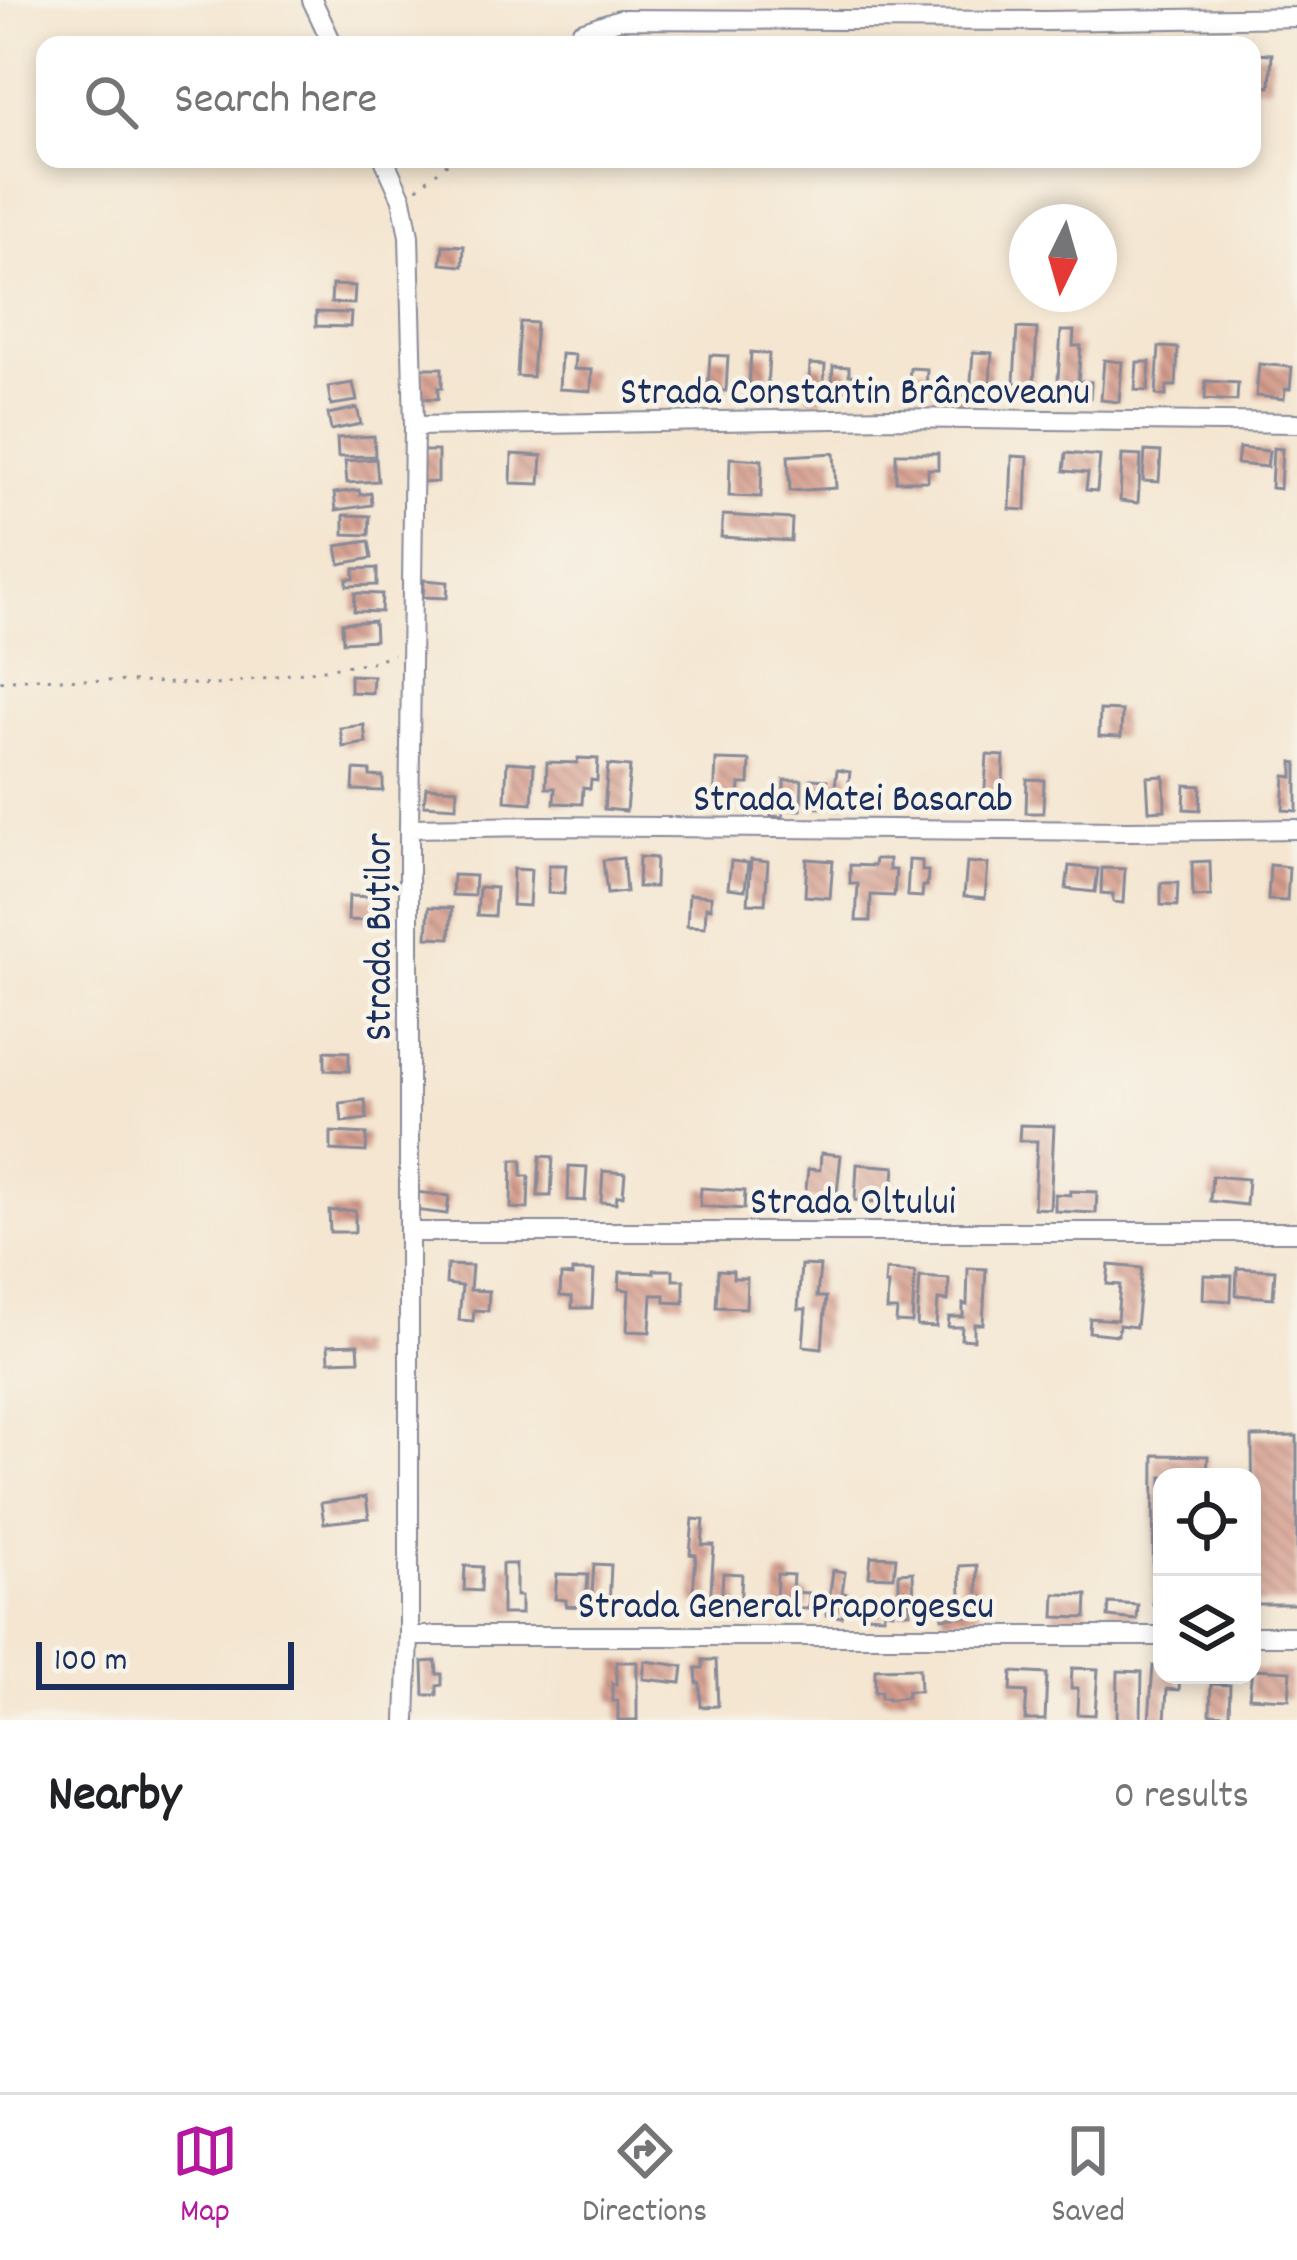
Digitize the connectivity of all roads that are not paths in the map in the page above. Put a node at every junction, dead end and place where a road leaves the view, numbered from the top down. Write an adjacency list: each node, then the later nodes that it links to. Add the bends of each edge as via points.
1 (312, 0): 6 (street)
2 (1046, 0): 4 (street)
3 (1297, 17): 4 (street)
4 (1045, 21): 5 (street, via 620,19)
5 (581, 32)
6 (329, 36)
7 (388, 168): 9 (street, Strada Buților, via 409,236)
8 (1297, 423): 9 (street, Strada Constantin Brâncoveanu, via 891,418)
9 (414, 426): 10 (street, Strada Buților)
10 (410, 828): 11 (street, Strada Matei Basarab); 12 (street, Strada Buților)
11 (1297, 829)
12 (409, 1232): 13 (street, Strada Oltului); 14 (street, Strada Buților)
13 (1297, 1232)
14 (409, 1636): 15 (street, Strada General Praporgescu); 18 (street, Strada Buților)
15 (1153, 1636)
16 (1261, 1636): 17 (street)
17 (1297, 1636)
18 (406, 1720)

